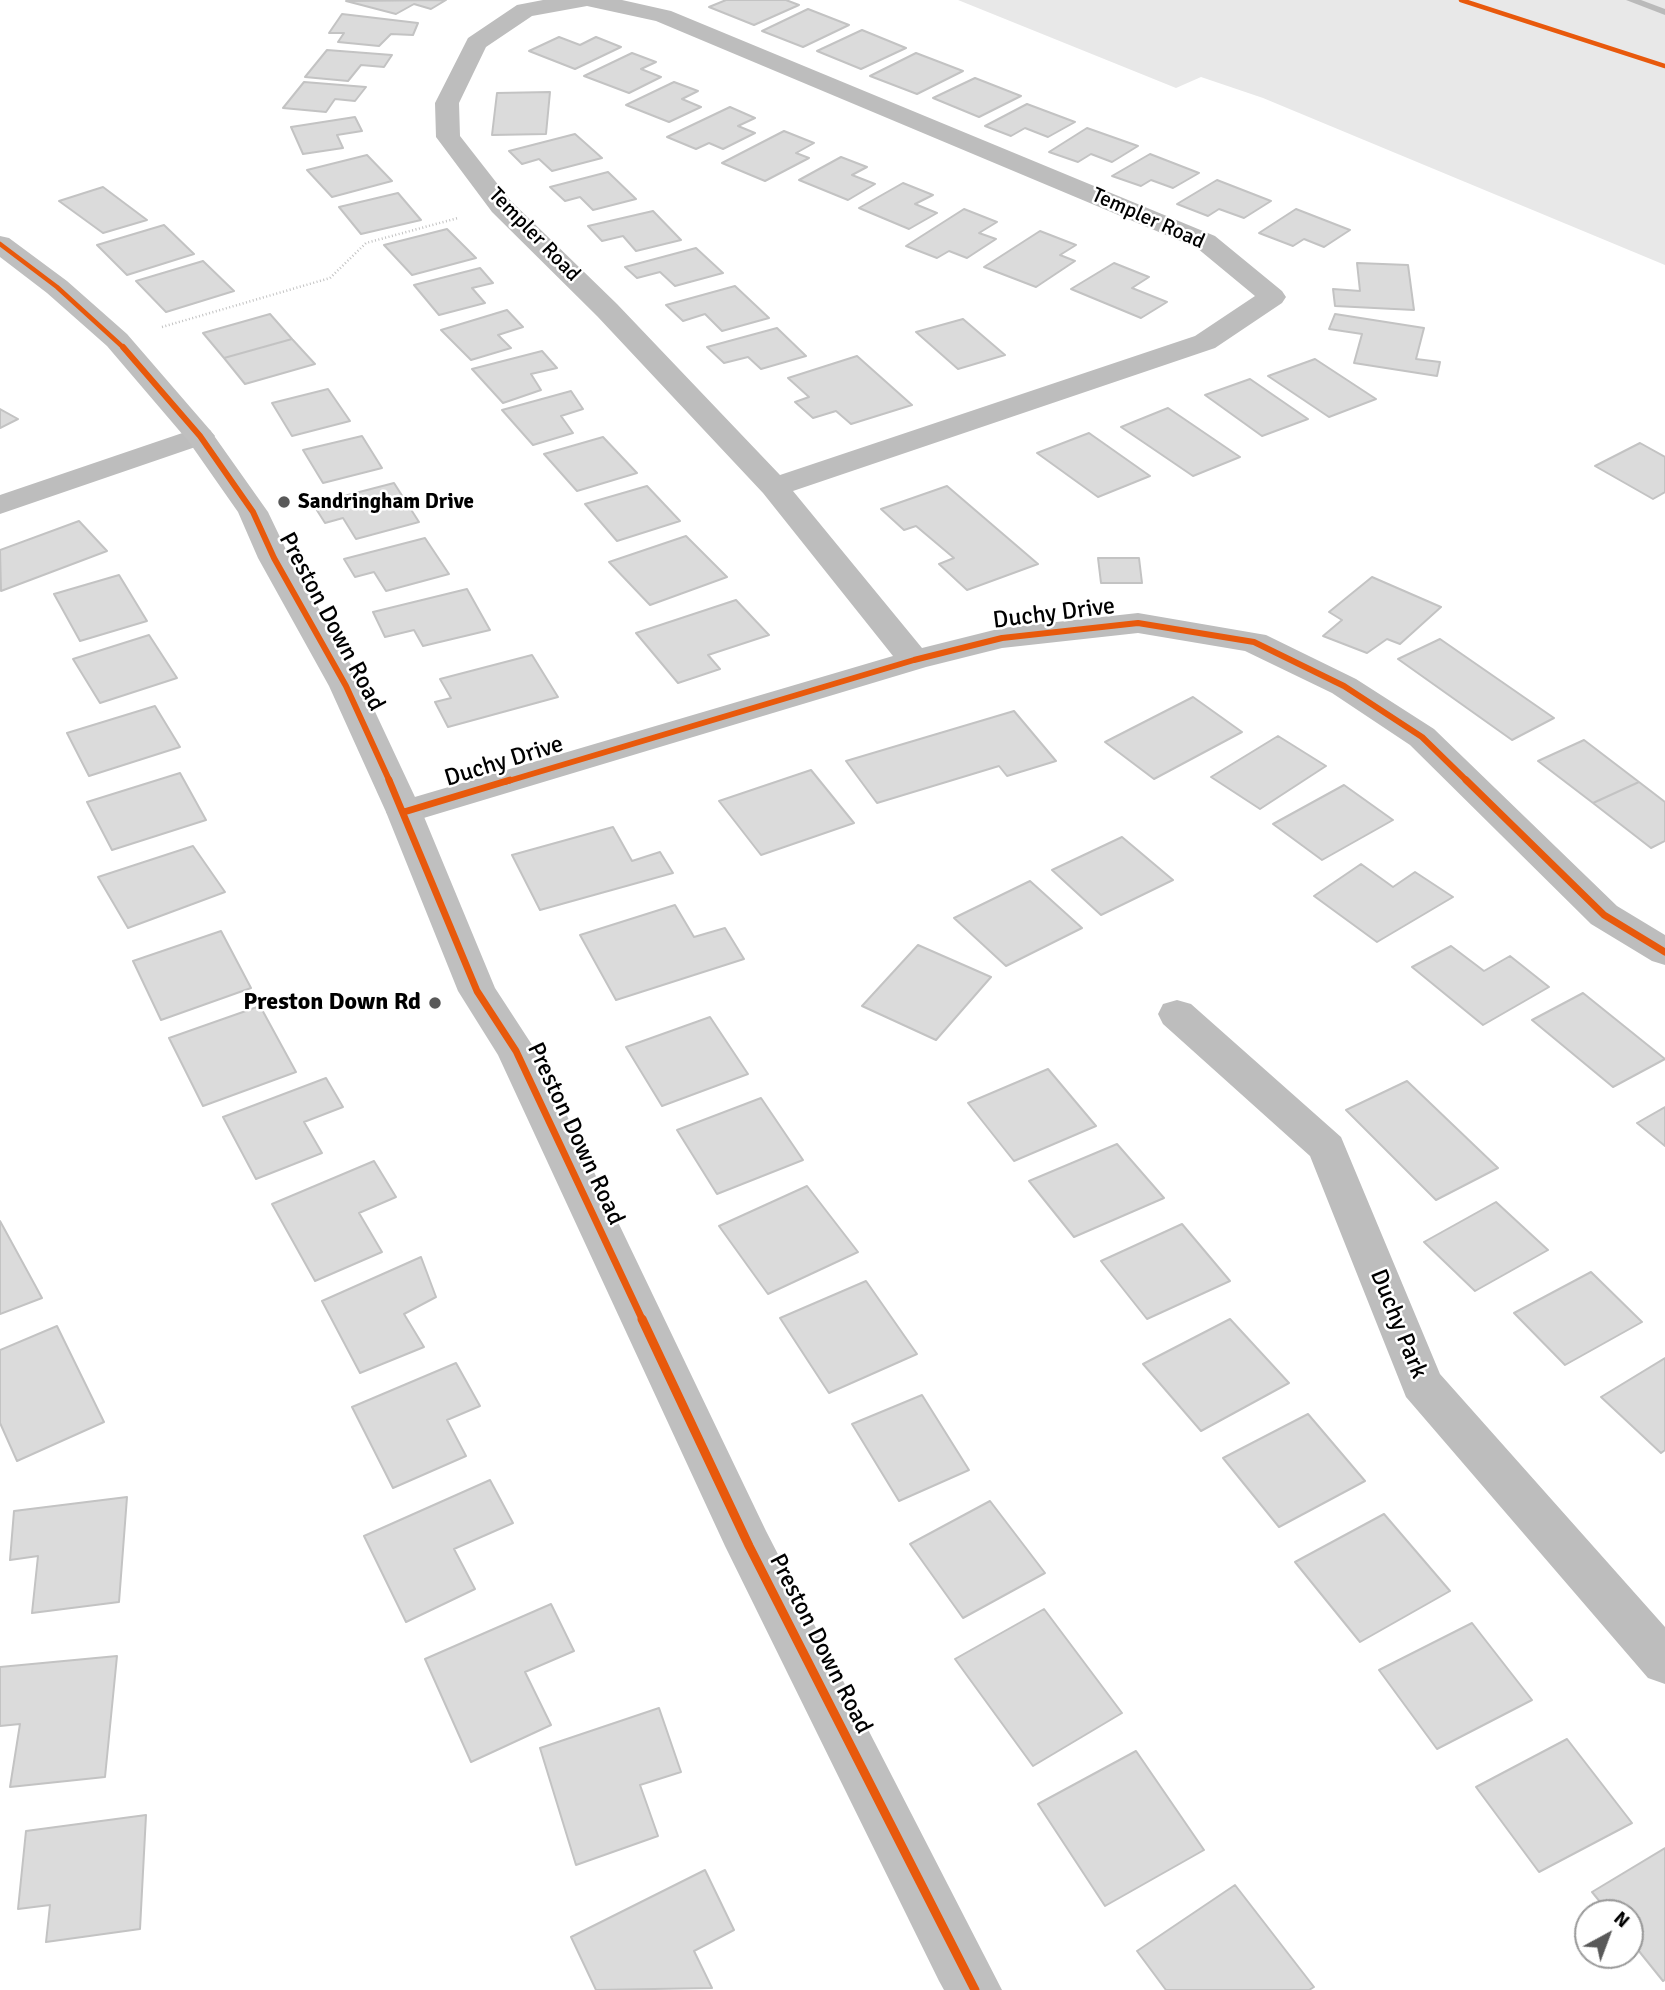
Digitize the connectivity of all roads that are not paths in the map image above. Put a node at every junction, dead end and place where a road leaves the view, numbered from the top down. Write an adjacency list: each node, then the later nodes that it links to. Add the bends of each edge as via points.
1 (583, 0): 5 (street, Templer Road, via 525,10 476,43 447,103 448,137 501,206 607,310)
2 (591, 0): 5 (street, Templer Road, via 663,16 1206,242 1272,296 1205,342)
3 (0, 244): 4 (street, Preston Down Road, via 117,340)
4 (200, 436): 6 (street); 8 (street, Preston Down Road, via 253,512 346,686)
5 (774, 487): 7 (street, Templer Road)
6 (0, 505)
7 (914, 660): 8 (street, Duchy Drive); 9 (street, Duchy Drive, via 1002,638 1138,623 1255,642 1344,686 1422,737 1604,915)
8 (404, 812): 12 (street, Preston Down Road, via 477,991 516,1051 749,1546)
9 (1665, 952)
10 (1177, 1014): 11 (street, Duchy Park, via 1327,1148 1422,1384)
11 (1665, 1662)
12 (975, 1990)

